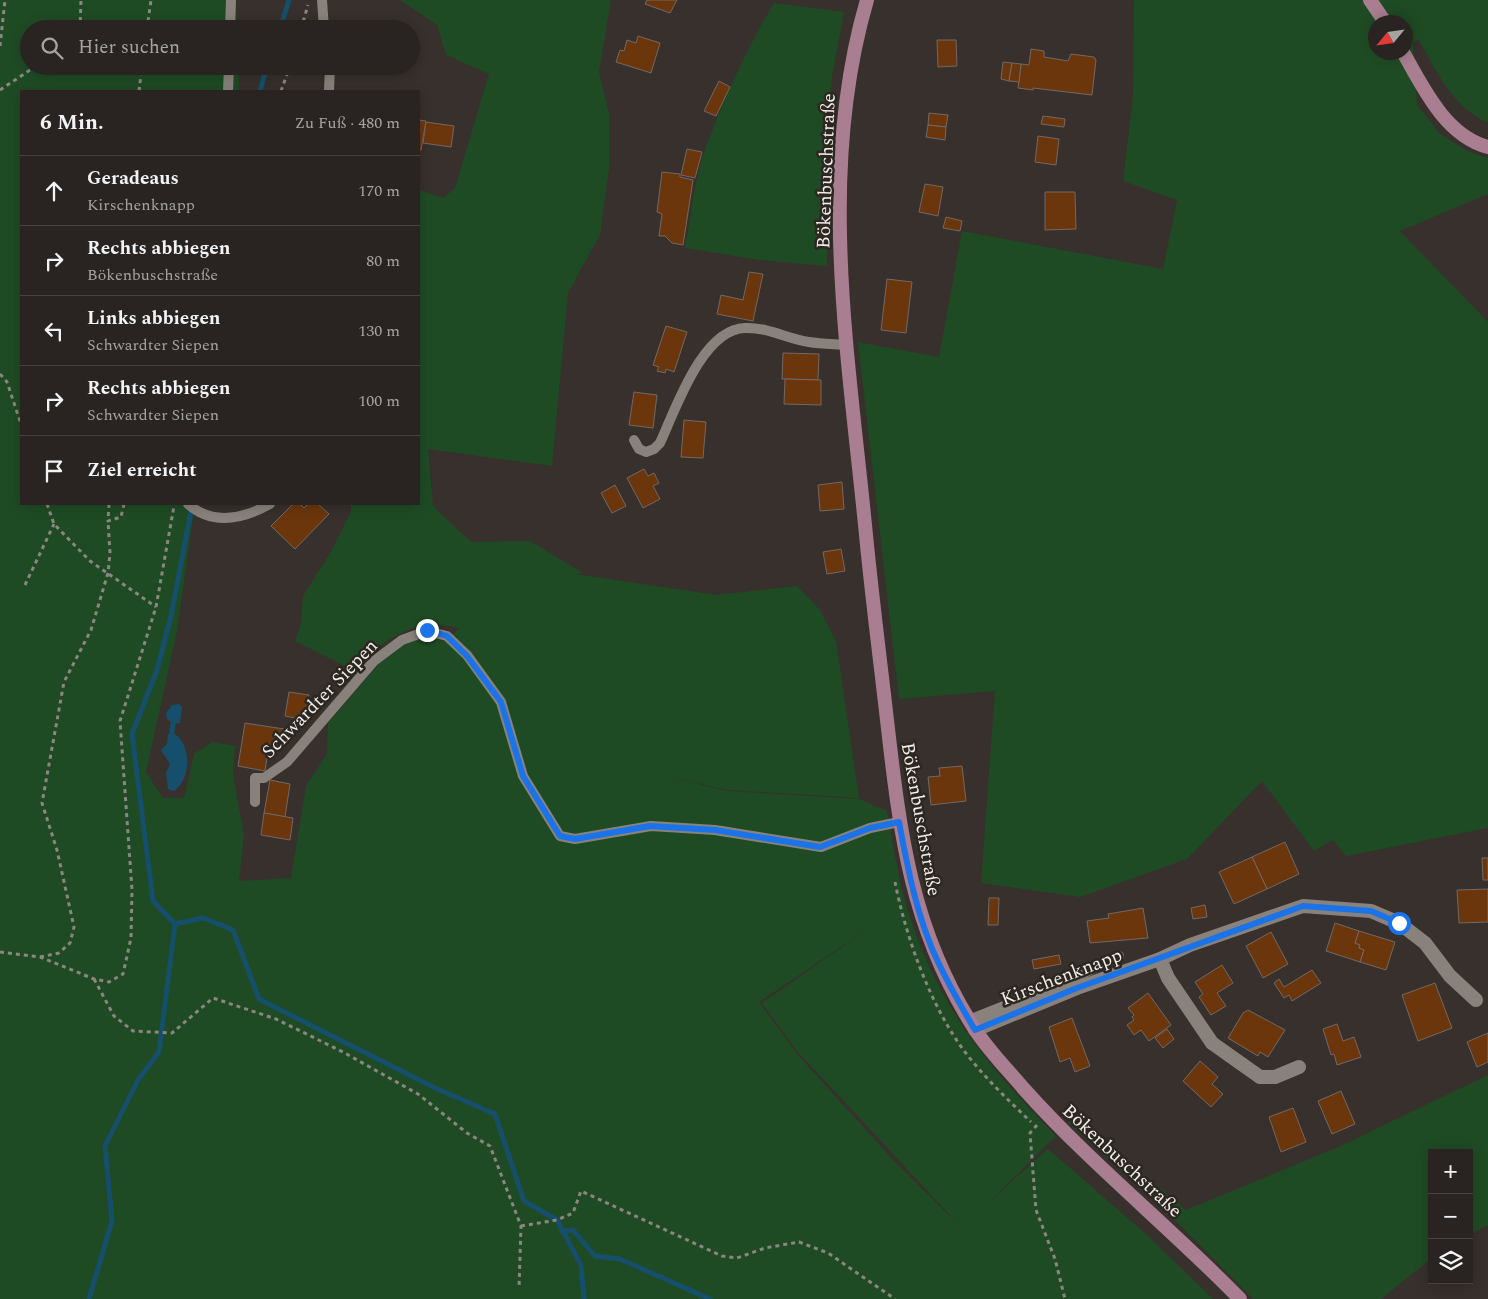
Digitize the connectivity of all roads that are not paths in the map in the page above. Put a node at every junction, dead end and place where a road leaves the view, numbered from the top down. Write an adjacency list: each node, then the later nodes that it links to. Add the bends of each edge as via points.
1 (231, 0): 6 (lane)
2 (322, 0): 7 (lane)
3 (867, 0): 14 (main road, Bökenbuschstraße, via 848,78 840,181)
4 (1370, 0): 5 (main road)
5 (1380, 15)
6 (230, 20)
7 (323, 20)
8 (1407, 60): 13 (main road, via 1426,94 1456,130 1476,144)
9 (229, 75): 11 (lane)
10 (329, 75): 12 (lane)
11 (228, 90)
12 (328, 90)
13 (1488, 147)
14 (847, 345): 15 (lane, via 808,342 744,328 726,334 690,376 660,444 646,452 639,449); 19 (main road, Bökenbuschstraße)
15 (634, 440)
16 (189, 505): 17 (lane, via 200,514 230,518 254,513)
17 (268, 505)
18 (254, 802): 19 (lane, Schwardter Siepen, via 255,778 264,778 287,762 374,661 402,640 427,630 447,636 467,656 501,702 523,776 560,836 575,839 660,827 715,830 820,847 870,828)
19 (899, 822): 23 (main road, Bökenbuschstraße, via 907,868 926,931 938,962)
20 (1119, 956): 23 (lane)
21 (1160, 959): 22 (street, Kirschenknapp, via 1190,945 1303,906 1371,911 1399,923 1425,942 1450,976); 23 (street, Kirschenknapp); 24 (street, via 1168,978 1212,1043 1260,1077 1276,1077)
22 (1476, 1000)
23 (972, 1025): 25 (main road, Bökenbuschstraße, via 1047,1114)
24 (1299, 1067)
25 (1240, 1299)

